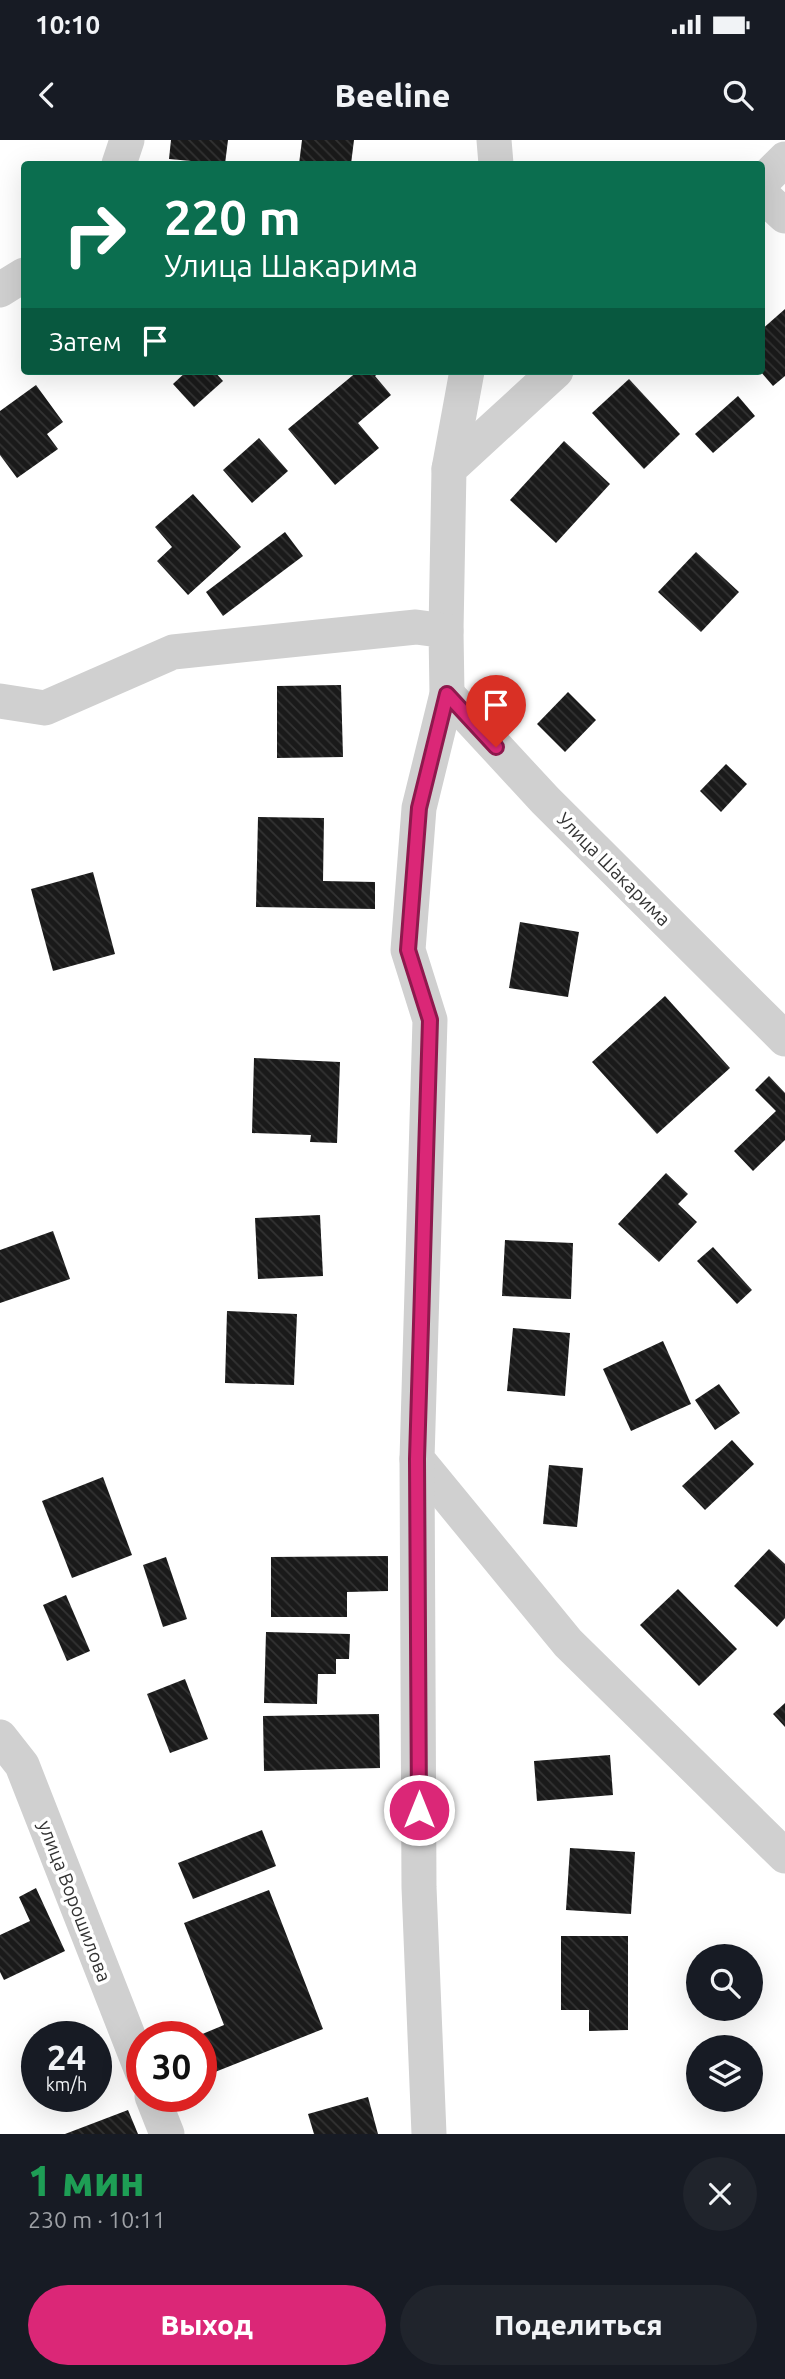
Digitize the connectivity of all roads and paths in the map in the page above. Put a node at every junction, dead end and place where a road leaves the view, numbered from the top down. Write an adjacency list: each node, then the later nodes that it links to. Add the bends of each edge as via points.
1 (127, 140): 4 (street)
2 (494, 140): 5 (street)
3 (785, 159): 6 (street)
4 (120, 161)
5 (495, 161)
6 (765, 179)
7 (765, 198): 8 (street)
8 (785, 216)
9 (21, 277): 10 (street)
10 (0, 290)
11 (466, 375): 13 (street)
12 (552, 375): 13 (street)
13 (449, 469): 14 (street)
14 (446, 631): 15 (street); 16 (street, via 416,627 173,652 45,708)
15 (447, 694): 17 (street, Улица Шакарима, via 545,800); 18 (street, via 419,808 408,950 430,1020)
16 (0, 701)
17 (785, 1039)
18 (417, 1459): 20 (street, via 568,1643); 24 (street, via 419,1887)
19 (0, 1737): 21 (street, улица Ворошилова, via 22,1765)
20 (785, 1856)
21 (126, 2030)
22 (158, 2112): 23 (street)
23 (167, 2134)
24 (429, 2134)

